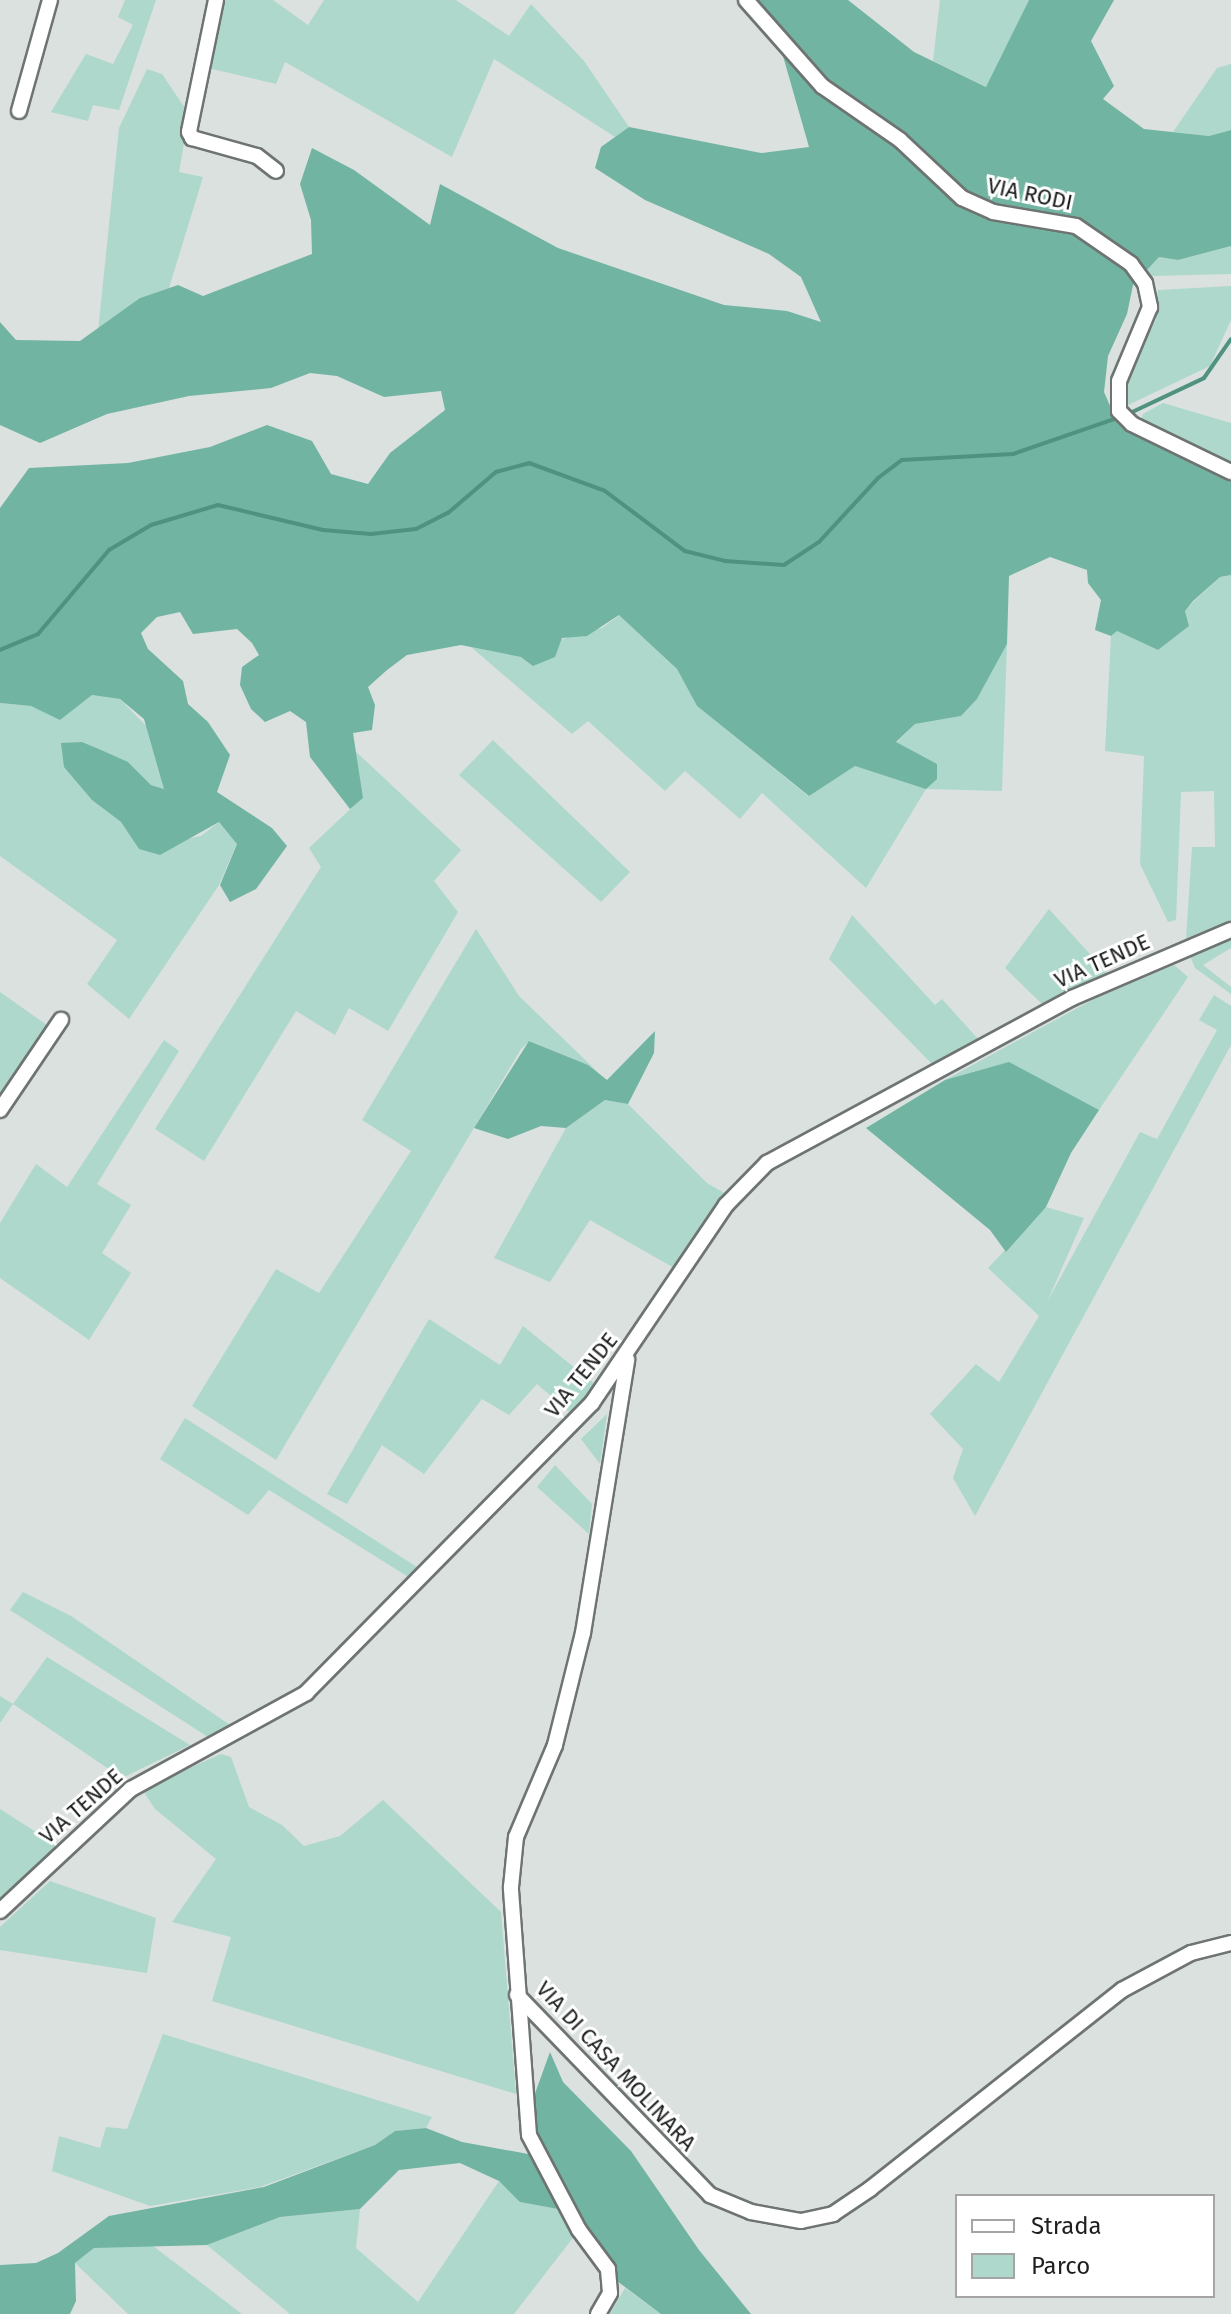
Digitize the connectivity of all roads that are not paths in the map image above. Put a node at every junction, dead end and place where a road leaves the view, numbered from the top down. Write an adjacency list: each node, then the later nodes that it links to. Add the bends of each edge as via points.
1 (50, 0): 4 (street)
2 (216, 0): 5 (street, via 189,132 192,138 257,156)
3 (746, 0): 6 (street, VIA RODI, via 822,86 888,130 962,198 993,212 1076,226 1131,264 1145,283 1150,307 1119,381 1119,411 1146,431)
4 (19, 111)
5 (276, 171)
6 (1231, 472)
7 (1231, 930): 10 (street, VIA TENDE, via 1072,998 767,1163 726,1205)
8 (61, 1020): 9 (street)
9 (0, 1110)
10 (627, 1357): 11 (street, VIA TENDE, via 592,1403 306,1693 131,1789); 13 (street, VIA DI CASA MOLINARA, via 583,1633 555,1745 516,1837 511,1887)
11 (0, 1911)
12 (1231, 1943): 13 (street, VIA DI CASA MOLINARA, via 1191,1953 1122,1990 870,2189 833,2214 801,2221 751,2212 710,2195)
13 (517, 1995): 14 (street, via 529,2135 579,2230 608,2269 610,2293)
14 (598, 2314)

